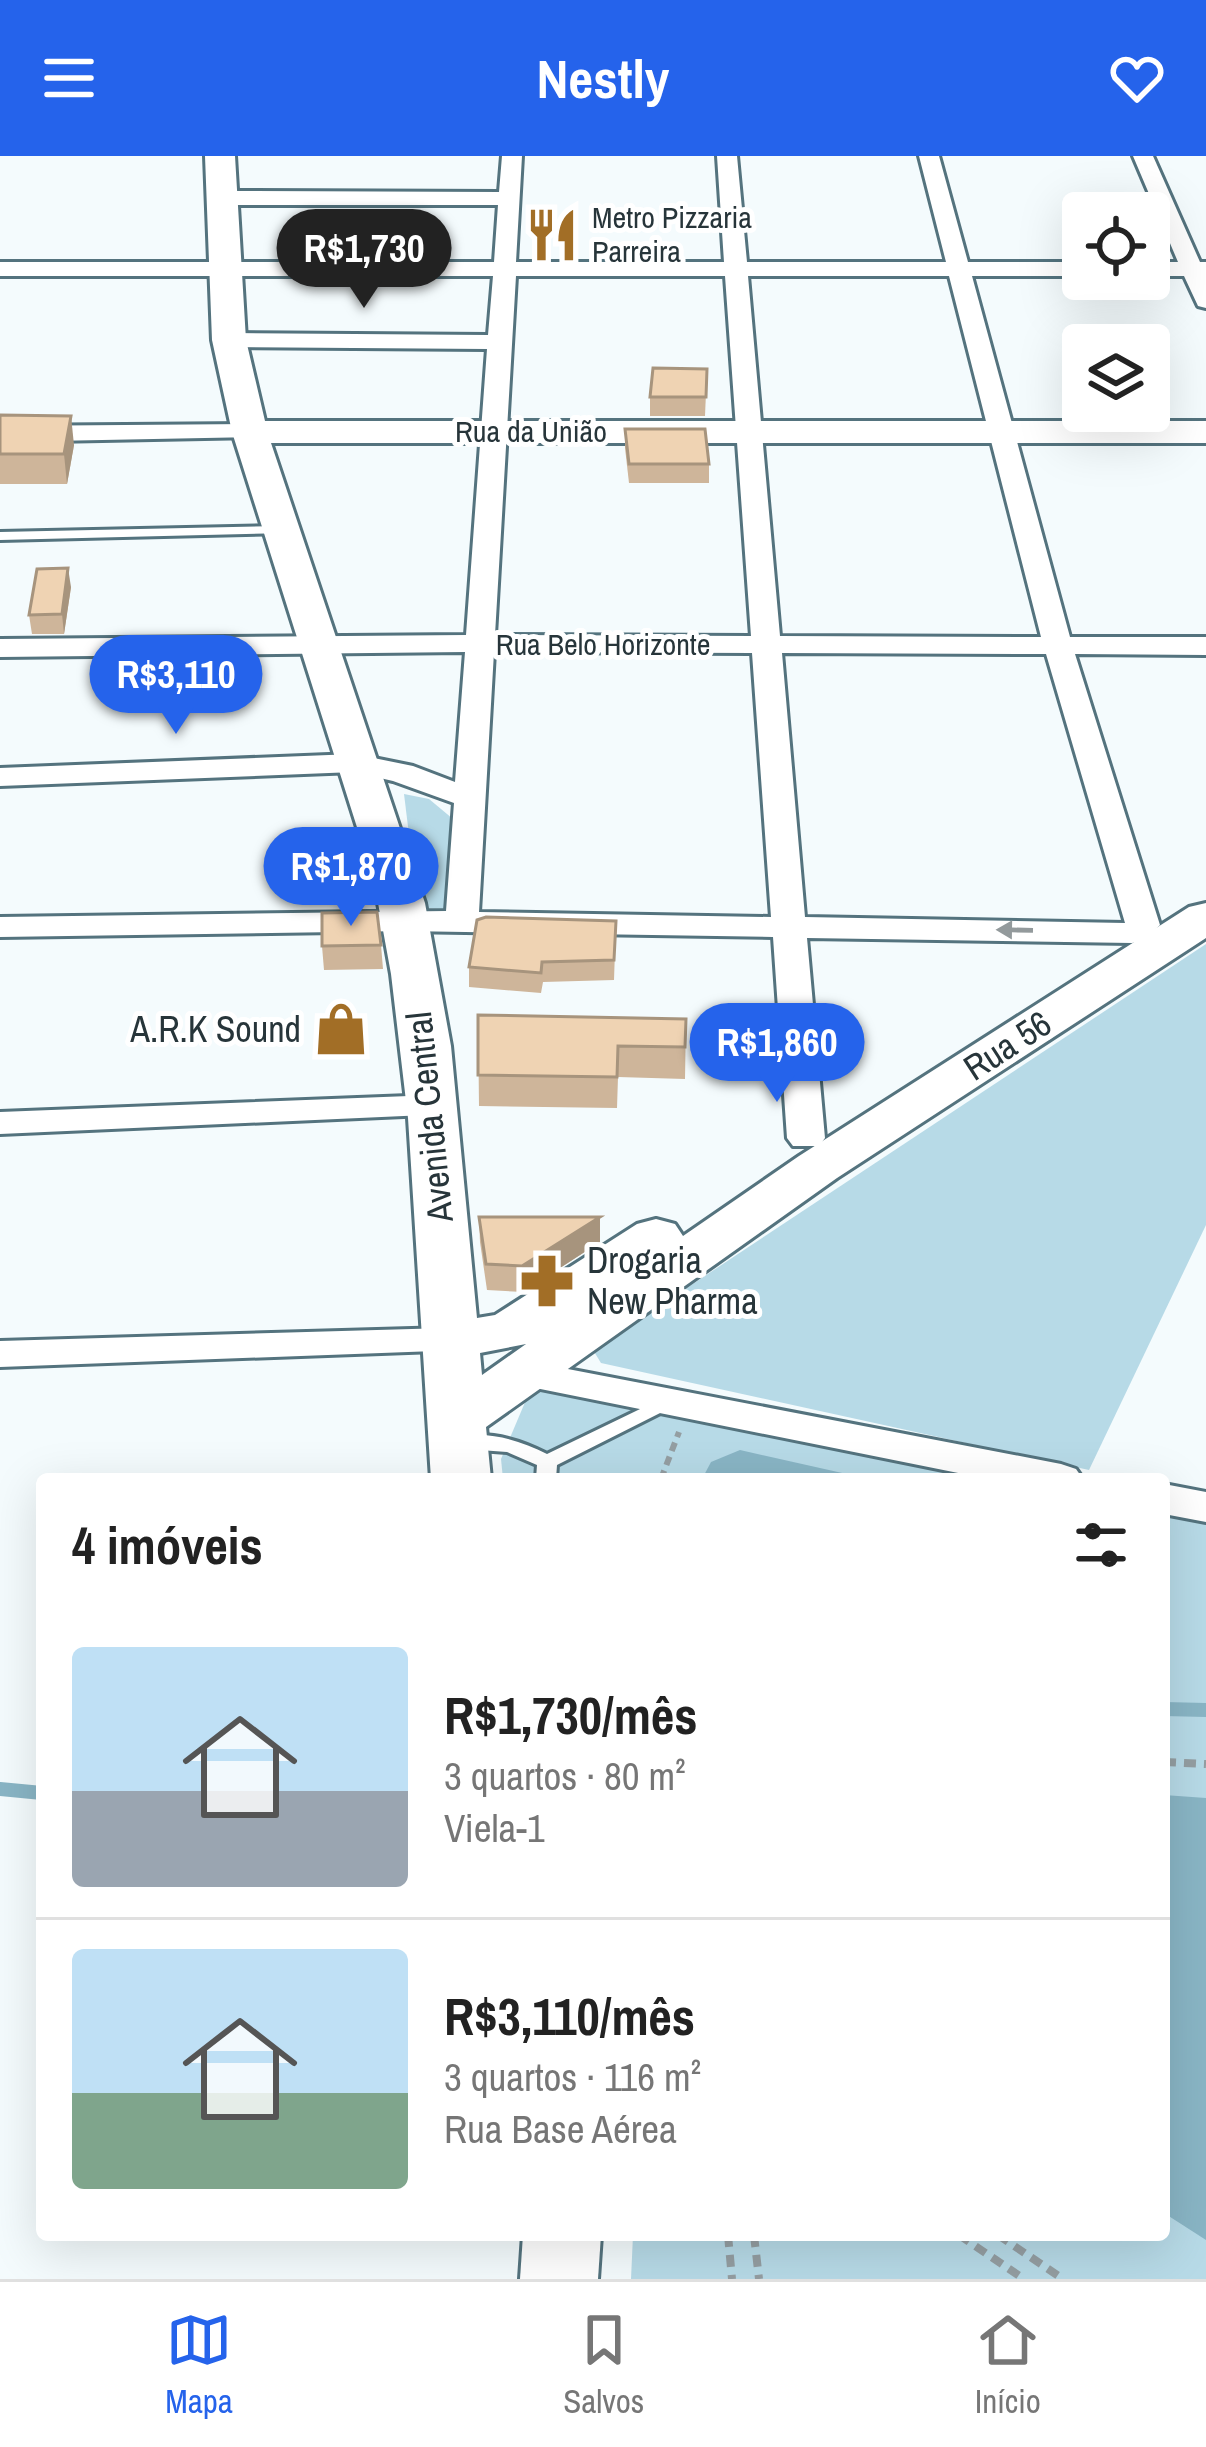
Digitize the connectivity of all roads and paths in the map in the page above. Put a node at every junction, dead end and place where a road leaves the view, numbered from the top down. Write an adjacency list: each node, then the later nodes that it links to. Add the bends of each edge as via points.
1 (220, 156): 6 (street, Avenida Central)
2 (512, 156): 7 (street)
3 (728, 156): 11 (street)
4 (929, 156): 12 (street)
5 (1142, 156): 14 (street)
6 (223, 199): 7 (street); 8 (street, Avenida Central)
7 (509, 199): 10 (street)
8 (228, 268): 9 (street); 10 (street); 16 (street, Avenida Central)
9 (0, 269)
10 (504, 269): 11 (street); 17 (street)
11 (736, 269): 12 (street); 20 (street)
12 (959, 269): 13 (street); 21 (street)
13 (1062, 269)
14 (1199, 269): 15 (street)
15 (1206, 301)
16 (229, 340): 17 (street); 18 (street, Avenida Central)
17 (498, 342): 19 (street)
18 (250, 432): 19 (street, Rua da União); 23 (street, Rua da União); 24 (street, Avenida Central)
19 (491, 432): 20 (street, Rua da União); 27 (street)
20 (750, 432): 21 (street, Rua da União); 28 (street)
21 (1002, 432): 22 (street, Rua da União); 29 (street)
22 (1206, 433)
23 (0, 434)
24 (283, 530): 25 (lane); 26 (street, Avenida Central)
25 (0, 536)
26 (319, 644): 27 (street, Rua Belo Horizonte); 31 (street, Rua Belo Horizonte); 32 (street, Avenida Central)
27 (482, 645): 28 (street, Rua Belo Horizonte); 34 (street)
28 (769, 645): 29 (street, Rua Belo Horizonte); 39 (street)
29 (1058, 646): 30 (street, Rua Belo Horizonte); 41 (street)
30 (1206, 646)
31 (0, 648)
32 (354, 764): 33 (street); 34 (street); 37 (street, Avenida Central)
33 (0, 777)
34 (466, 797): 38 (street)
35 (1206, 893): 41 (street, Rua 56)
36 (1206, 917): 47 (street, Rua 56, via 818,1167)
37 (404, 921): 38 (street); 40 (street); 42 (street, Avenida Central)
38 (462, 921): 39 (street)
39 (792, 926): 41 (street, one-way to 39); 44 (street)
40 (0, 927)
41 (1138, 929): 44 (street, Rua 56)
42 (435, 1106): 43 (street); 45 (street, Avenida Central)
43 (0, 1123)
44 (806, 1138): 45 (street, Rua 56, via 511,1330)
45 (447, 1341): 46 (street); 49 (street, Avenida Central)
46 (0, 1354)
47 (521, 1373): 48 (street); 49 (street, Rua 56)
48 (678, 1404): 50 (lane); 51 (path); 52 (street)
49 (458, 1447): 50 (lane, via 522,1448)
50 (546, 1471)
51 (662, 1473)
52 (1030, 1473)
53 (1170, 1500): 54 (street)
54 (1206, 1507)
55 (1170, 1762): 56 (path)
56 (1206, 1765)
57 (562, 2241): 62 (street)
58 (729, 2241): 63 (path)
59 (755, 2241): 64 (path)
60 (968, 2241): 65 (path)
61 (1007, 2241): 66 (path)
62 (559, 2279)
63 (732, 2279)
64 (759, 2279)
65 (1024, 2279)
66 (1063, 2279)

